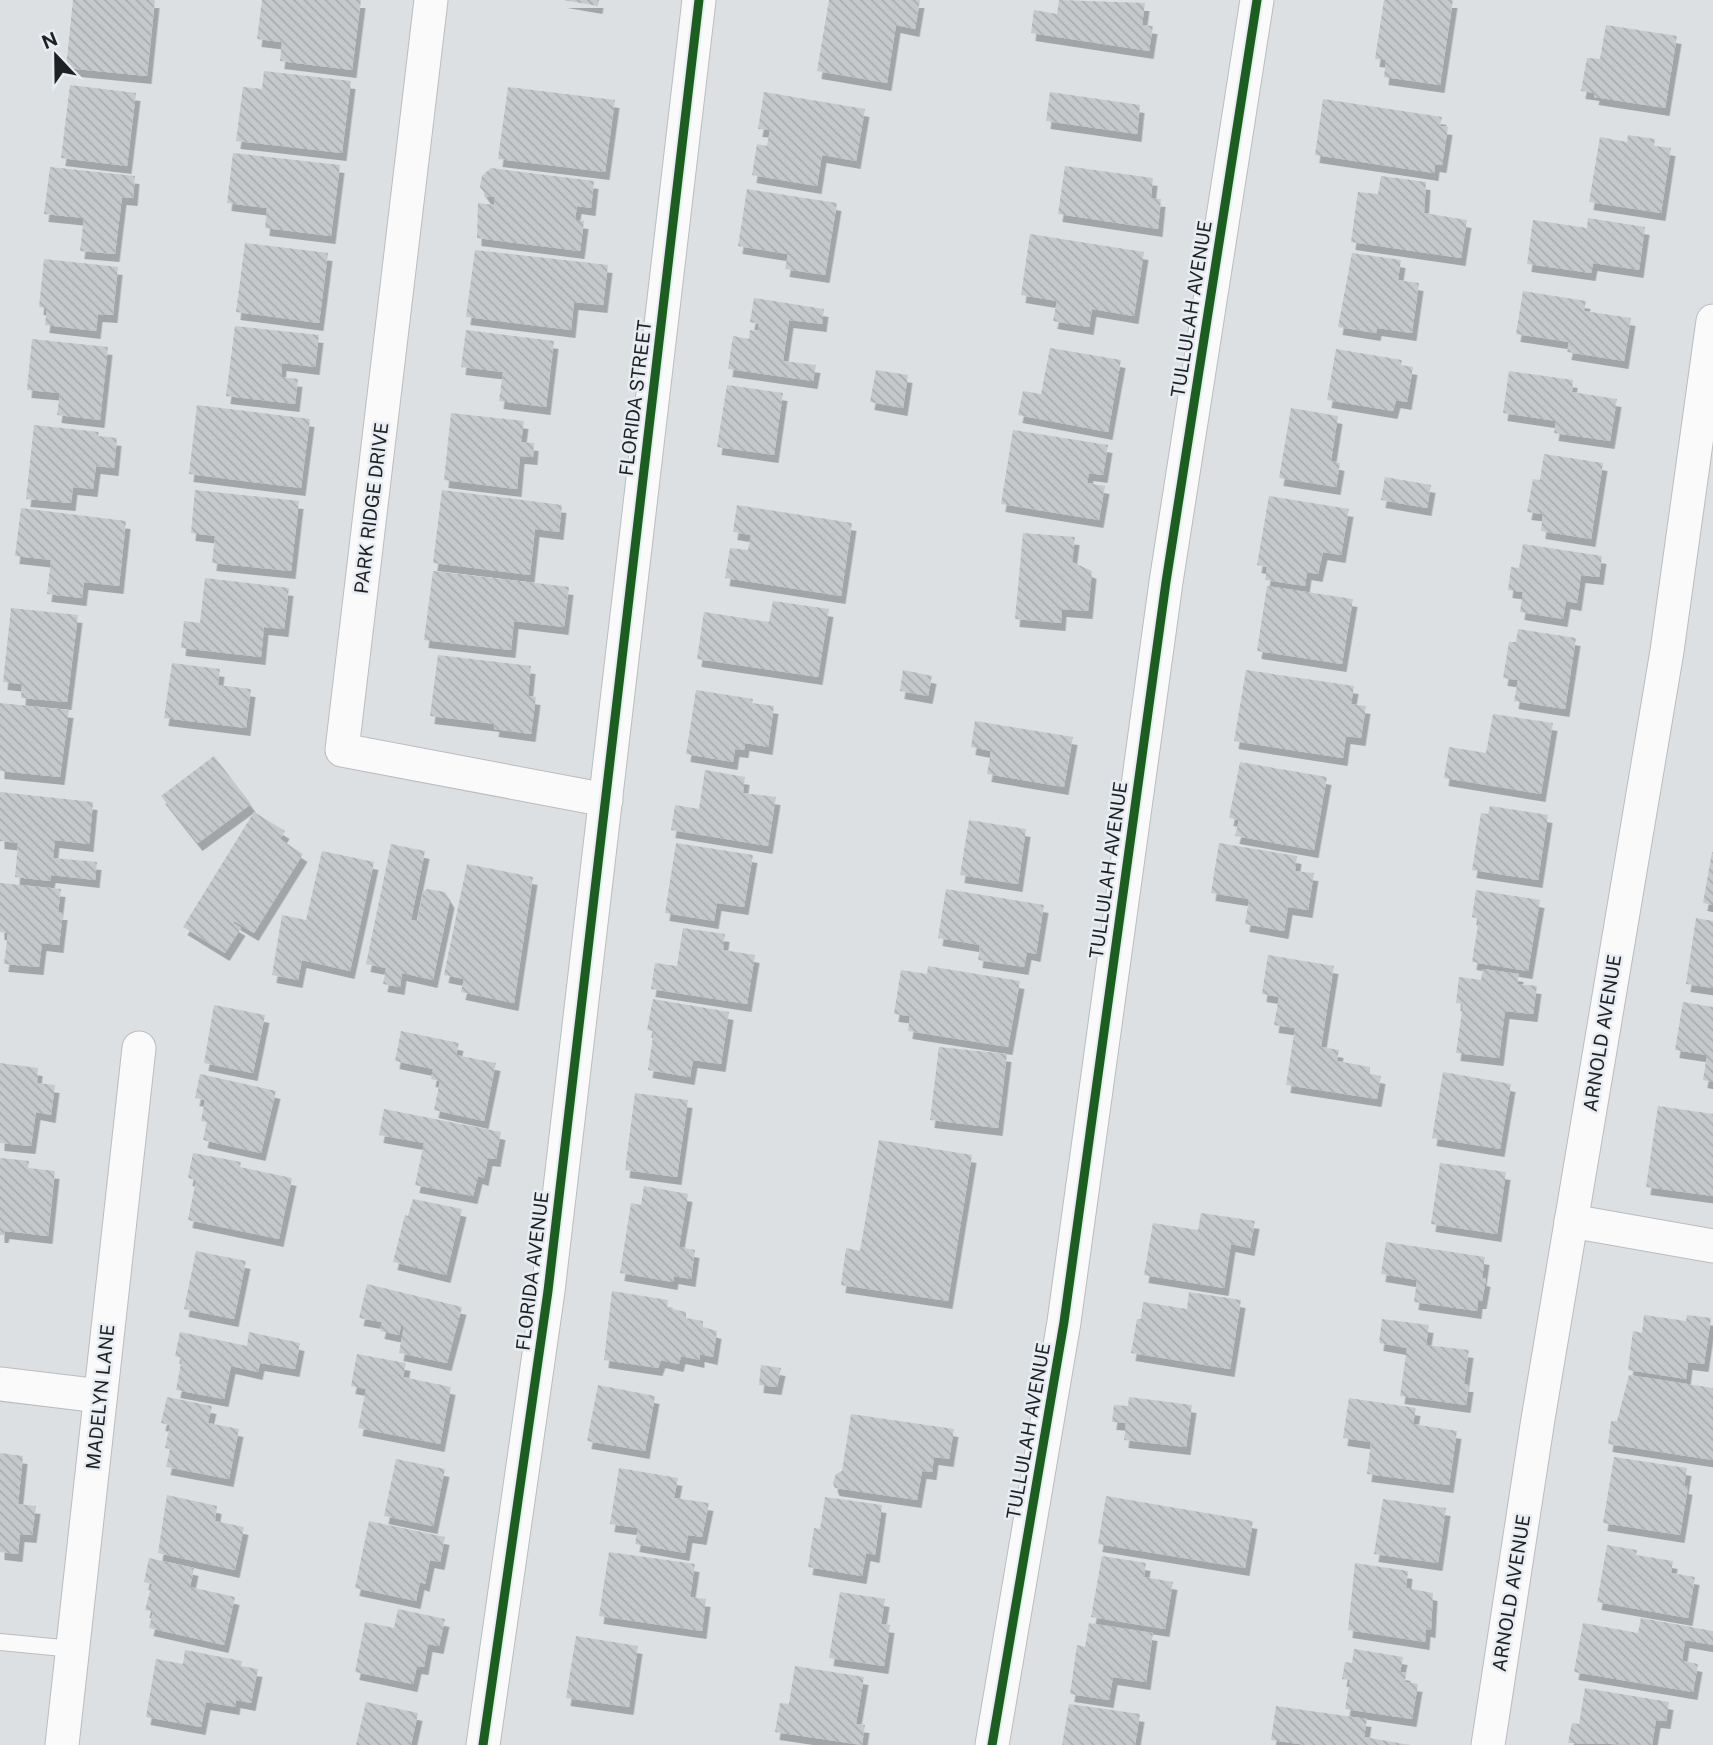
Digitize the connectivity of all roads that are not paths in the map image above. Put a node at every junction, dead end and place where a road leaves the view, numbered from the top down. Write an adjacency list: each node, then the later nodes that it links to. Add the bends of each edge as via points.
1 (430, 0): 5 (street, PARK RIDGE DRIVE, via 342,750)
2 (699, 0): 5 (street, FLORIDA STREET)
3 (1257, 0): 15 (street, TULLULAH AVENUE, via 1166,582 1064,1322)
4 (1713, 321): 7 (street, ARNOLD AVENUE, via 1667,650)
5 (606, 800): 14 (street, FLORIDA AVENUE, via 548,1291)
6 (139, 1048): 10 (street, MADELYN LANE)
7 (1571, 1221): 8 (street); 16 (street, ARNOLD AVENUE)
8 (1713, 1246)
9 (0, 1384): 10 (street)
10 (100, 1396): 12 (street, MADELYN LANE)
11 (0, 1642): 12 (lane)
12 (73, 1650): 13 (street, MADELYN LANE)
13 (62, 1745)
14 (483, 1745)
15 (992, 1745)
16 (1489, 1745)

